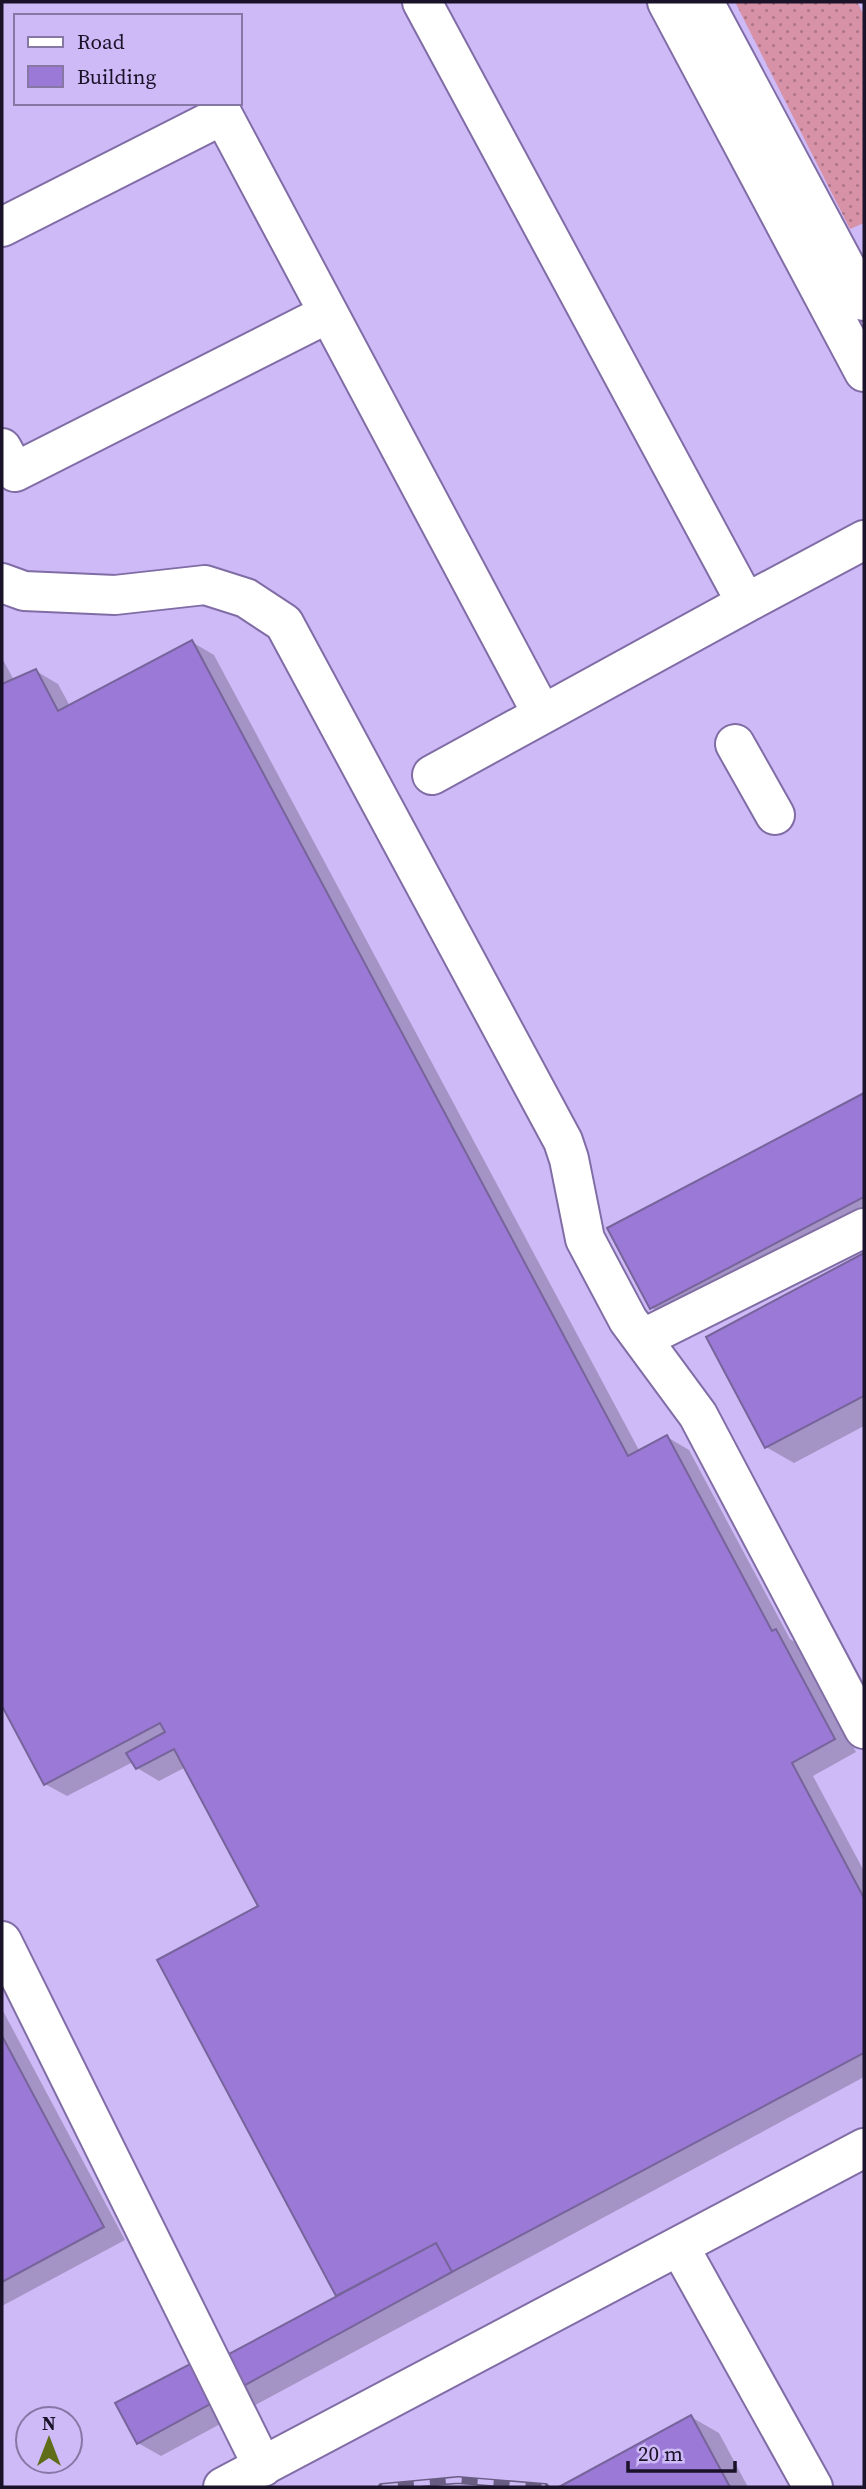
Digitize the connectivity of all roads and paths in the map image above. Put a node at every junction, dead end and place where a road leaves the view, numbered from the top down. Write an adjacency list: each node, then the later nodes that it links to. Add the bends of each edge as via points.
1 (422, 2): 11 (lane)
2 (667, 2): 7 (lane)
3 (704, 2): 5 (lane)
4 (2, 227): 6 (lane, via 223,114)
5 (864, 301)
6 (327, 314): 8 (lane, via 15,472); 12 (lane)
7 (864, 372)
8 (2, 448)
9 (864, 540): 11 (lane)
10 (2, 583): 17 (lane, via 24,591 115,595 205,585 246,598 284,623 563,1142 585,1239)
11 (746, 603): 12 (lane)
12 (542, 714): 14 (lane)
13 (735, 744): 15 (lane)
14 (432, 775)
15 (775, 815)
16 (864, 1228): 17 (lane)
17 (642, 1339): 18 (lane, via 698,1415)
18 (864, 1729)
19 (2, 1941): 22 (lane)
20 (864, 2148): 21 (lane)
21 (680, 2245): 22 (lane); 24 (lane)
22 (263, 2467): 23 (lane)
23 (223, 2487)
24 (813, 2487)

